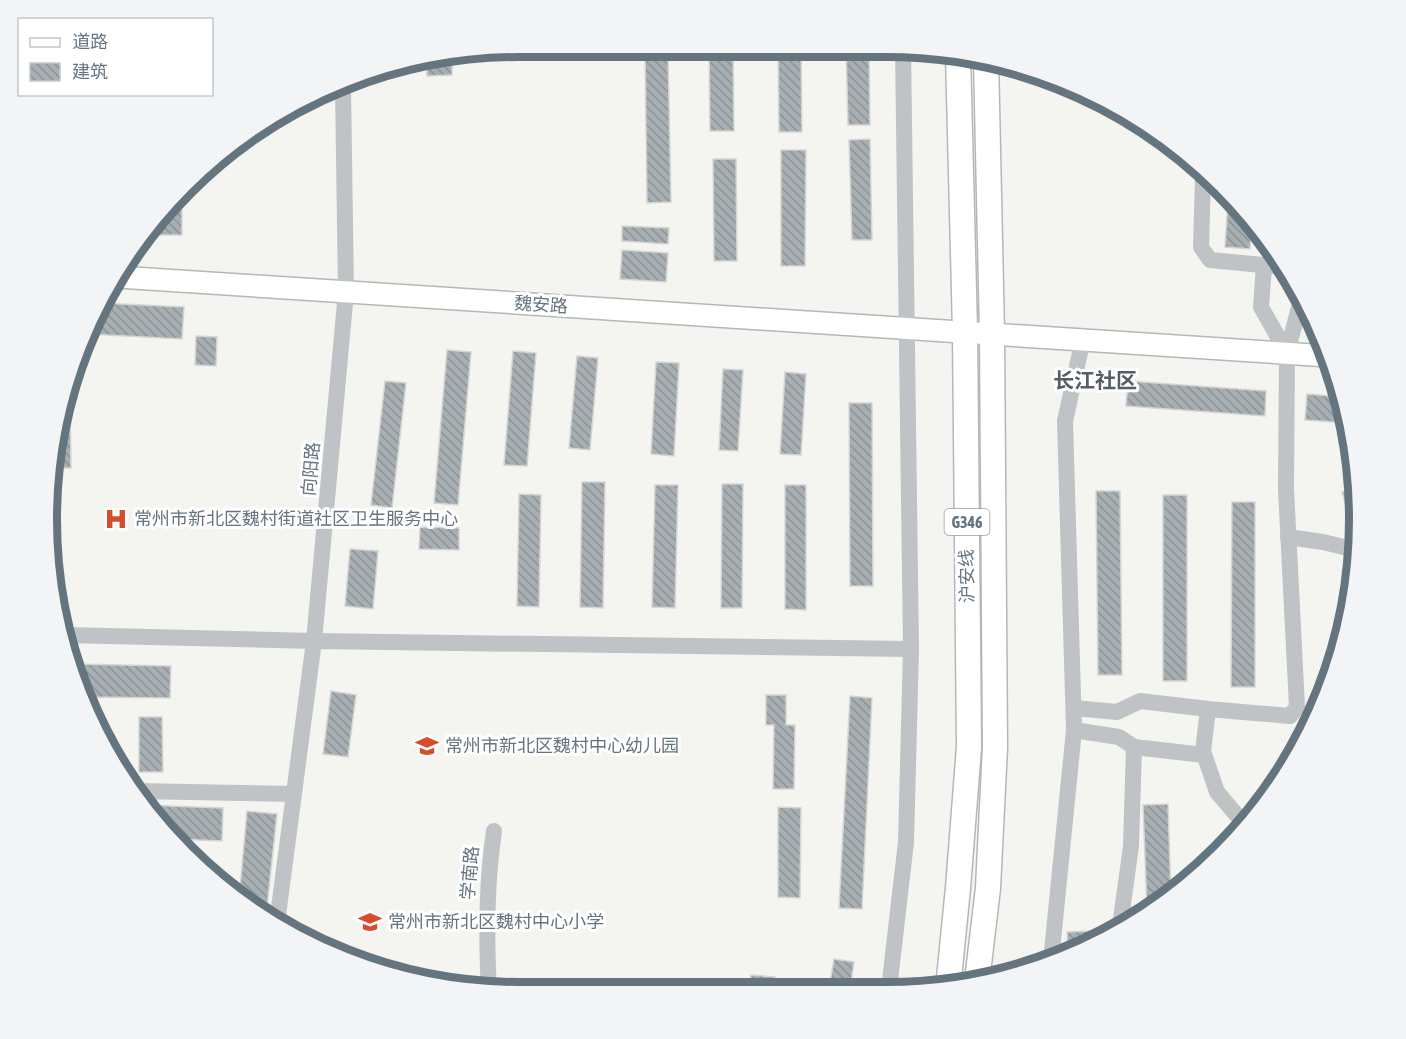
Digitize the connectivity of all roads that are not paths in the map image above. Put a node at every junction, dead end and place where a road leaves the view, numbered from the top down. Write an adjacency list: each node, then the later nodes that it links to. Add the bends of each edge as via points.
1 (903, 58): 11 (street)
2 (958, 63): 12 (highway, 沪安线 / G346)
3 (986, 68): 13 (highway, 沪安线 / G346)
4 (343, 92): 9 (street, 向阳路)
5 (1203, 182): 6 (street, via 1201,247 1210,260)
6 (1273, 266)
7 (1276, 271): 15 (street, via 1261,307)
8 (126, 278): 9 (main road, 魏安路)
9 (346, 292): 11 (main road, 魏安路); 20 (street, 向阳路)
10 (1298, 310): 15 (street)
11 (906, 328): 12 (main road, 魏安路); 21 (street)
12 (964, 331): 13 (main road, 魏安路); 37 (highway, 沪安线 / G346, via 969,747)
13 (992, 333): 14 (main road, 魏安路); 36 (highway, 沪安线 / G346, via 995,747 988,888)
14 (1083, 339): 15 (main road, 魏安路); 22 (street, via 1065,421)
15 (1287, 353): 16 (main road, 魏安路); 17 (street)
16 (1318, 355)
17 (1288, 537): 18 (street); 23 (street, via 1297,707 1290,716)
18 (1348, 548)
19 (72, 635): 20 (street)
20 (314, 641): 21 (street); 30 (street, 向阳路)
21 (911, 649): 39 (street, via 906,842)
22 (1074, 708): 24 (street); 25 (street)
23 (1208, 709): 24 (street, via 1140,701); 28 (street)
24 (1122, 710): 26 (street)
25 (1074, 730): 26 (street); 35 (street)
26 (1119, 736): 27 (street)
27 (1134, 747): 28 (street); 34 (street, via 1131,846)
28 (1204, 755): 31 (street, via 1217,792)
29 (147, 792): 30 (street)
30 (294, 794): 33 (street, 向阳路)
31 (1239, 818)
32 (494, 831): 38 (street, 学南路, via 486,910)
33 (279, 914)
34 (1121, 918)
35 (1052, 951)
36 (978, 973)
37 (949, 978)
38 (489, 981)
39 (891, 982)

